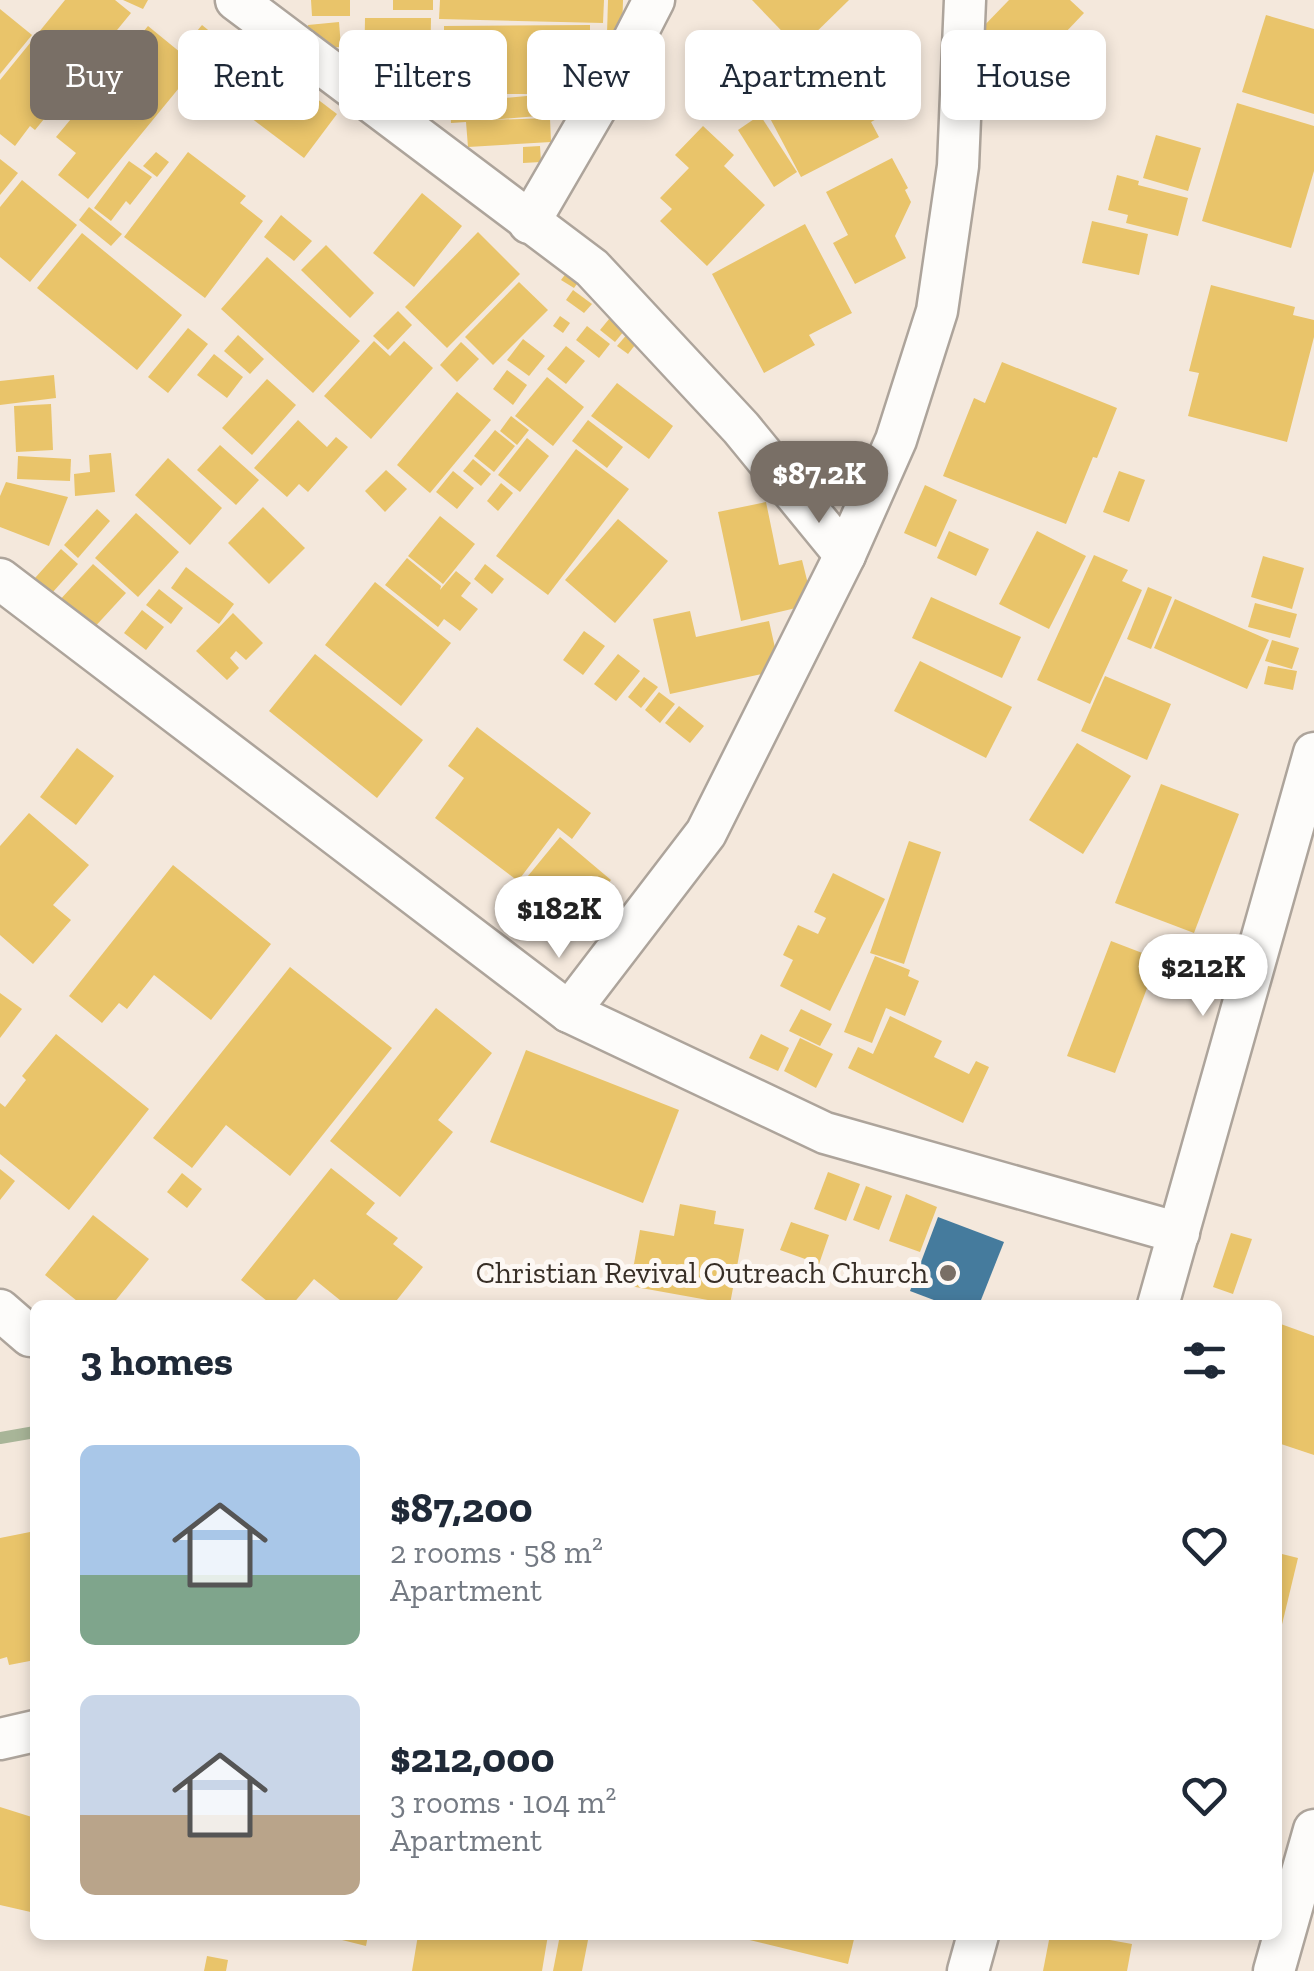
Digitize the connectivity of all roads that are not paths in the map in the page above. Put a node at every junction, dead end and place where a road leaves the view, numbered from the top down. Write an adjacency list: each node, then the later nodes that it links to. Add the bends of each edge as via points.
1 (236, 0): 4 (street)
2 (654, 0): 4 (street)
3 (965, 0): 5 (street, via 958,166 937,311 896,440)
4 (528, 222): 5 (street, via 592,268 740,428)
5 (845, 556): 8 (street, via 706,833)
6 (0, 579): 8 (street)
7 (1314, 753): 9 (street)
8 (568, 1012): 9 (street, via 825,1133)
9 (1179, 1233): 10 (street)
10 (1159, 1300)
11 (30, 1732): 12 (street)
12 (0, 1738)
13 (1314, 1830): 16 (street)
14 (977, 1940): 15 (street)
15 (968, 1971)
16 (1274, 1971)

